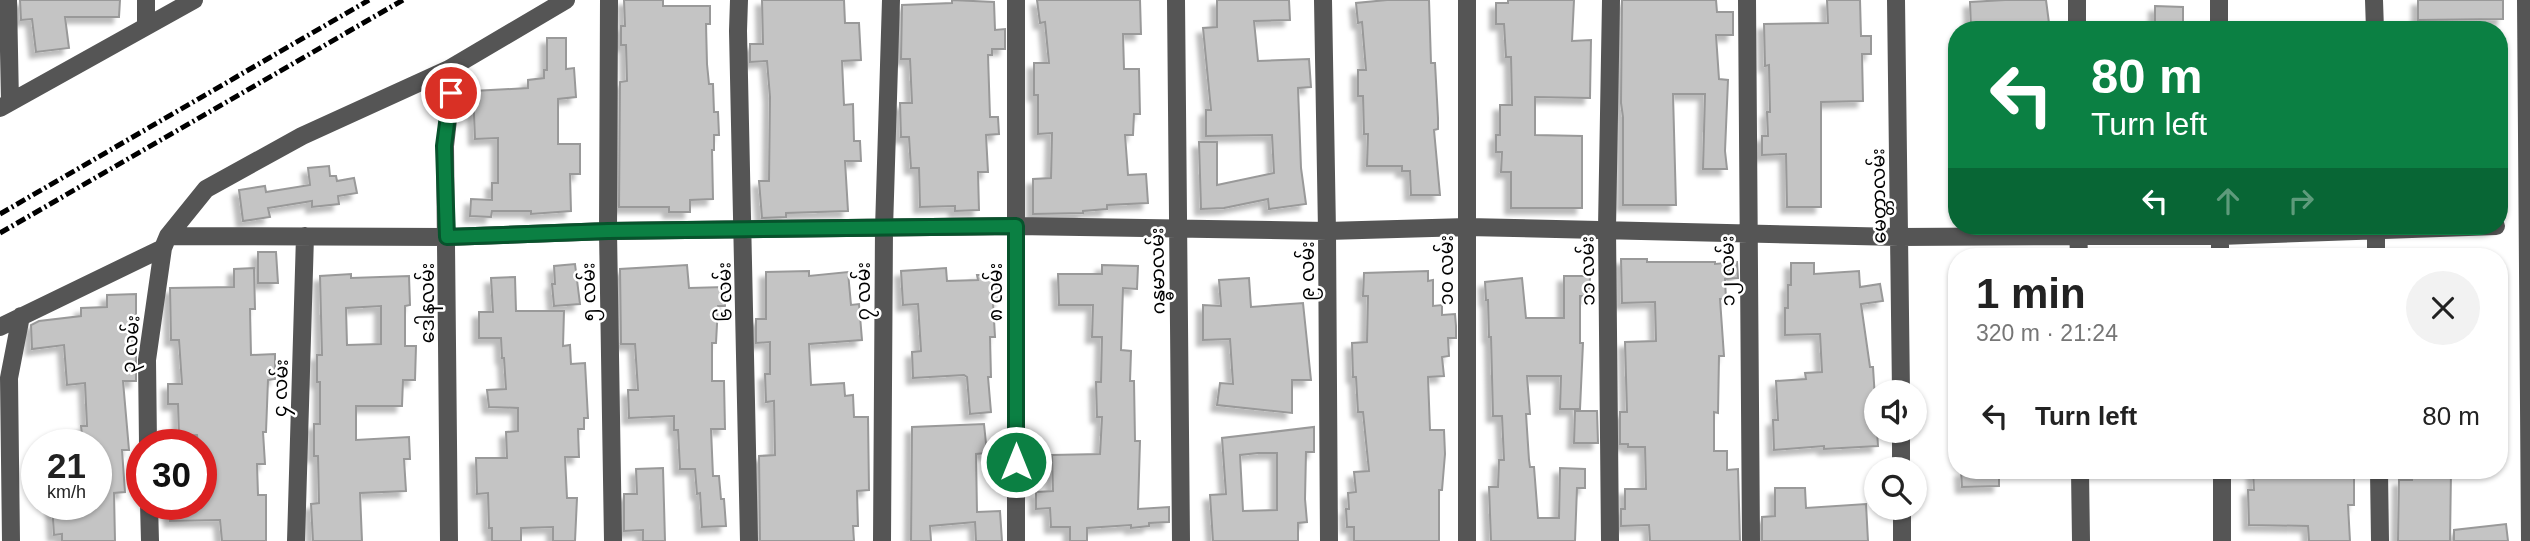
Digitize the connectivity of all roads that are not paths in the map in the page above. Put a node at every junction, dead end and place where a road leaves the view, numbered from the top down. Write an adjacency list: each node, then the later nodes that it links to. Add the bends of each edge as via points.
1 (8, 0): 24 (street)
2 (146, 0): 22 (street)
3 (194, 0): 22 (street)
4 (566, 0): 23 (street)
5 (609, 0): 33 (street, ၅ လမ်း)
6 (739, 0): 32 (street, ၆ လမ်း)
7 (891, 0): 30 (street, ၇ လမ်း)
8 (1016, 0): 26 (street, ၈ လမ်း)
9 (1176, 0): 31 (street, ဂန္ဓမာလမ်း)
10 (1323, 0): 34 (street, ၉ လမ်း)
11 (1467, 0): 28 (street, ၁၀ လမ်း)
12 (1611, 0): 29 (street, ၁၁ လမ်း)
13 (1746, 0): 35 (street, ၁၂ လမ်း)
14 (1896, 0): 38 (street, မေတ္တာလမ်း)
15 (2077, 0): 19 (street)
16 (2219, 0): 20 (street)
17 (2374, 0): 21 (street)
18 (2526, 0): 25 (street)
19 (2077, 21)
20 (2219, 21)
21 (2375, 21)
22 (146, 25): 24 (street)
23 (454, 66): 39 (street, ဒေါနလမ်း, via 444,146); 40 (street, via 302,136 206,189)
24 (5, 105)
25 (2529, 225): 27 (street); 67 (street)
26 (1016, 226): 30 (street); 31 (street); 57 (street, ၈ လမ်း)
27 (2508, 226)
28 (1467, 227): 29 (street); 34 (street); 60 (street, ၁၀ လမ်း)
29 (1607, 228): 35 (street); 61 (street, ၁၁ လမ်း)
30 (884, 229): 32 (street); 56 (street, ၇ လမ်း)
31 (1177, 229): 34 (street); 58 (street, ဂန္ဓမာလမ်း)
32 (744, 230): 33 (street); 55 (street, ၆ လမ်း)
33 (608, 231): 39 (street); 54 (street, ၅ လမ်း)
34 (1327, 231): 59 (street, ၉ လမ်း)
35 (1748, 232): 38 (street); 62 (street, ၁၂ လမ်း)
36 (1948, 235): 38 (street)
37 (305, 236): 39 (street); 40 (street); 52 (street, ၄ လမ်း)
38 (1899, 236): 43 (street, မေတ္တာလမ်း)
39 (447, 237): 53 (street, ဒေါနလမ်း)
40 (166, 242): 41 (street); 44 (street, ၃ လမ်း, via 147,360)
41 (21, 316): 42 (street); 50 (street, via 9,378)
42 (0, 327)
43 (1901, 380)
44 (148, 429)
45 (2080, 479): 64 (street)
46 (2222, 479): 65 (street)
47 (2379, 479): 66 (street)
48 (149, 520): 51 (street)
49 (1902, 520): 63 (street)
50 (11, 541)
51 (150, 541)
52 (296, 541)
53 (449, 541)
54 (613, 541)
55 (749, 541)
56 (883, 541)
57 (1016, 541)
58 (1181, 541)
59 (1329, 541)
60 (1467, 541)
61 (1610, 541)
62 (1751, 541)
63 (1902, 541)
64 (2081, 541)
65 (2222, 541)
66 (2380, 541)
67 (2529, 541)

